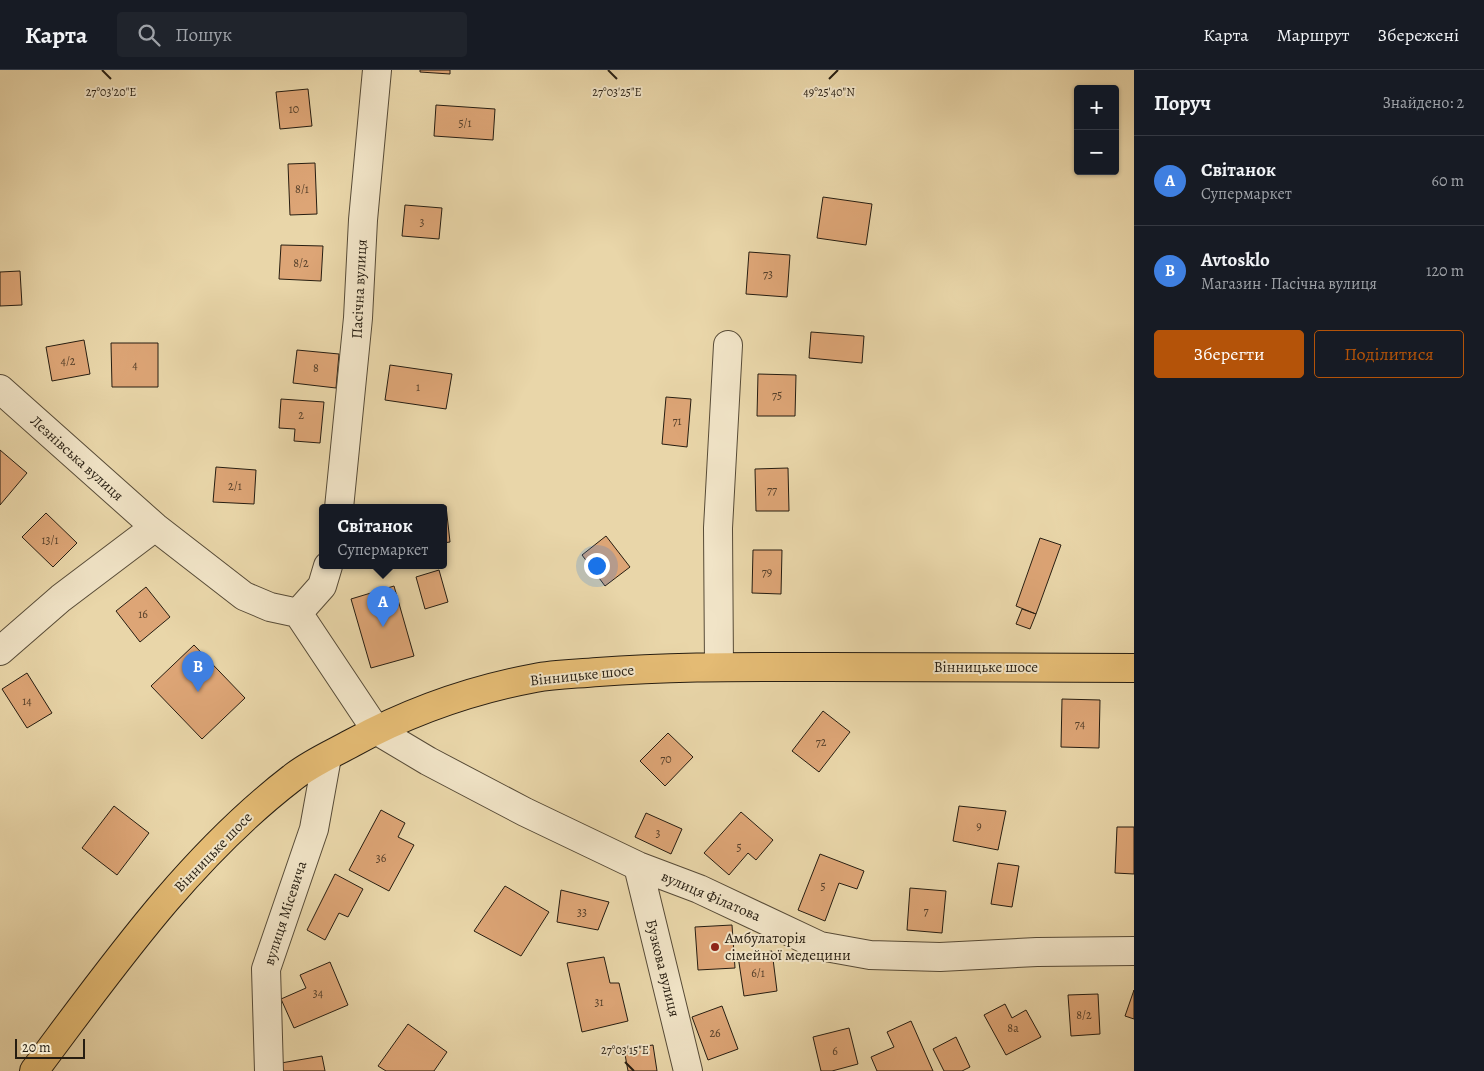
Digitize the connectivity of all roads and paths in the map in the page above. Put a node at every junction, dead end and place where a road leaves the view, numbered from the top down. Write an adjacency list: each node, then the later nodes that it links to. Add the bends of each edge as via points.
1 (377, 70): 4 (street, Пасічна вулиця, via 363,220 357,336)
2 (728, 345): 9 (street, via 718,528)
3 (0, 389): 5 (street, Лезнівська вулиця)
4 (339, 504)
5 (155, 527): 7 (street, Лезнівська вулиця, via 244,596 270,607); 8 (street, via 61,598)
6 (327, 569): 7 (street, via 322,586)
7 (298, 613): 11 (street)
8 (0, 651)
9 (719, 667): 10 (main road, Вінницьке шосе); 11 (main road, Вінницьке шосе, via 538,677 472,692)
10 (1134, 668)
11 (376, 730): 12 (main road, Вінницьке шосе); 13 (street, вулиця Філатова, via 525,812)
12 (327, 757): 15 (main road, Вінницьке шосе, via 295,775 267,798 184,879); 16 (street, вулиця Місевича, via 314,829 266,969)
13 (638, 866): 14 (street, вулиця Філатова, via 699,888 820,946 870,955 940,957); 17 (street, Бузкова вулиця)
14 (1134, 952)
15 (34, 1071)
16 (269, 1071)
17 (688, 1071)

